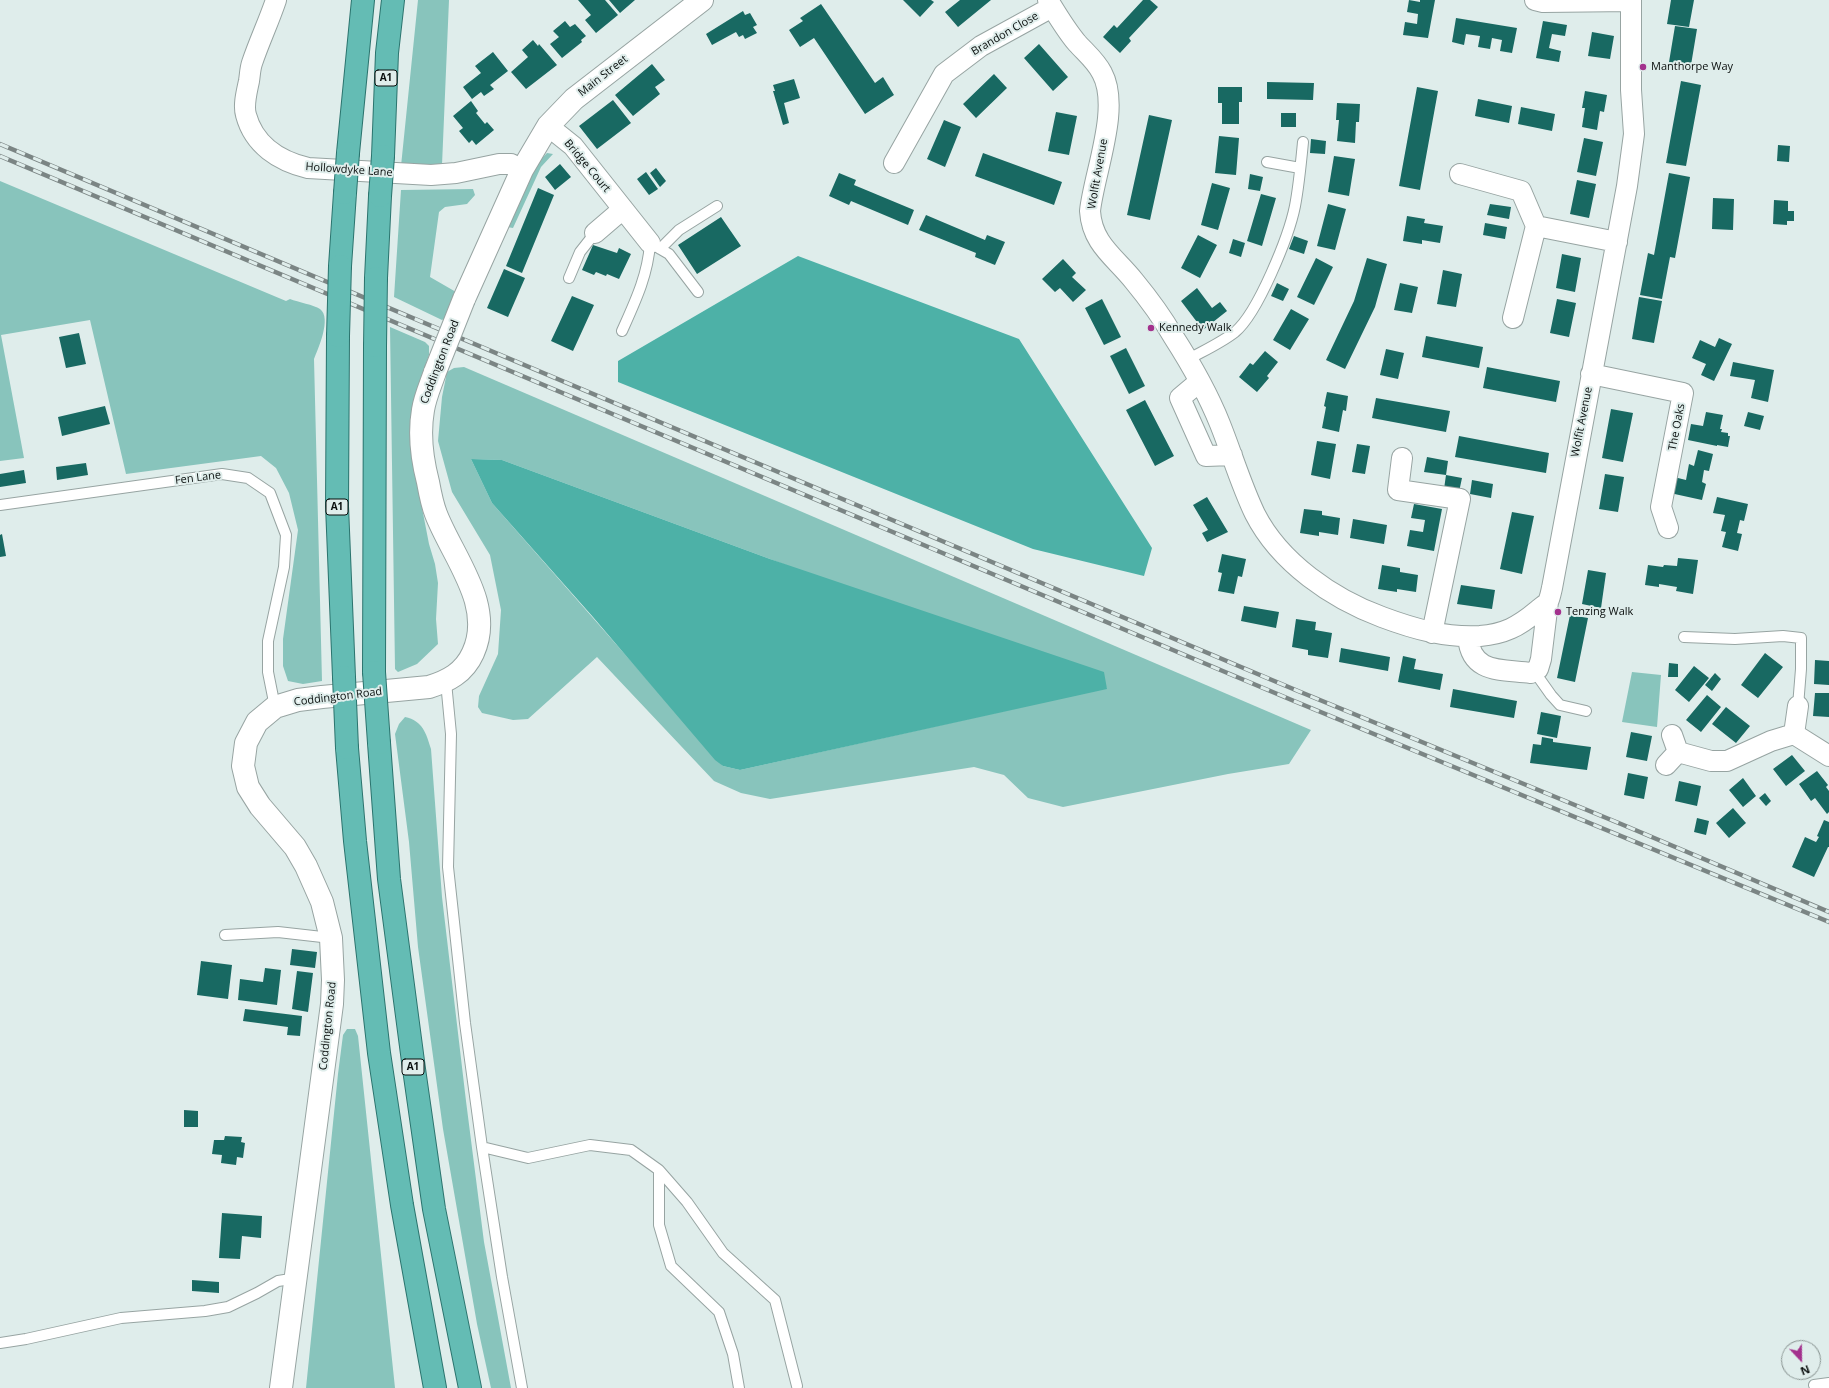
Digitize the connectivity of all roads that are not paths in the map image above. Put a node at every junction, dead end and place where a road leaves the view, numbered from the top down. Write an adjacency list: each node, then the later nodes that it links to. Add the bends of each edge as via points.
1 (276, 0): 13 (street, Hollowdyke Lane, via 252,64 246,93 246,114 253,133 275,156 292,164 323,169 431,175 512,164)
2 (362, 0): 54 (highway, A1, bridge, via 344,193 338,336 337,506 344,677 357,856 379,1053 402,1204)
3 (393, 0): 55 (highway, A1, bridge, via 387,53 384,156 376,278 374,672 389,879 414,1070 434,1209)
4 (702, 0): 8 (street, Main Street, via 574,98)
5 (1535, 0): 6 (street)
6 (1631, 0): 19 (street, Wolfit Avenue, via 1631,90 1634,134)
7 (1050, 4): 11 (street, Brandon Close, via 980,46 944,74); 25 (street, Wolfit Avenue, via 1076,42 1094,60 1103,74 1107,87 1109,107 1090,220 1104,249 1144,293)
8 (548, 126): 13 (street, Main Street); 16 (street, Bridge Court, via 573,146)
9 (1303, 142): 12 (lane)
10 (1267, 162): 12 (lane)
11 (894, 163)
12 (1300, 168): 25 (lane, via 1295,207 1252,313 1235,332)
13 (522, 170): 37 (street, Coddington Road, bridge, via 434,372 423,410 421,448 436,514 476,602 480,624 479,636 471,658)
14 (1460, 174): 17 (street, via 1522,190)
15 (717, 206): 20 (lane)
16 (623, 209): 18 (street); 20 (street, Bridge Court)
17 (1536, 226): 19 (street); 23 (street)
18 (596, 233): 21 (lane, via 580,252)
19 (1618, 242): 26 (street, Wolfit Avenue)
20 (655, 246): 22 (lane, via 669,254); 24 (lane)
21 (569, 278)
22 (698, 292)
23 (1513, 318)
24 (622, 331)
25 (1187, 360): 27 (street, Wolfit Avenue)
26 (1591, 374): 31 (street, The Oaks, via 1683,393 1661,508); 32 (street, Wolfit Avenue)
27 (1199, 382): 28 (street, Wolfit Avenue, via 1220,423); 28 (street, via 1180,398 1206,456)
28 (1232, 455): 33 (street, Wolfit Avenue, via 1256,516 1279,547 1306,576 1370,613)
29 (1402, 458): 33 (street, via 1398,490 1460,499)
30 (0, 505): 38 (lane, Fen Lane, via 222,474 248,478 270,493 286,535 284,567 268,641 268,672)
31 (1668, 528)
32 (1548, 602): 34 (street, Wolfit Avenue, via 1526,621 1507,631 1494,635); 36 (street, Wolfit Avenue, via 1541,659 1538,669)
33 (1432, 633): 34 (street, Wolfit Avenue)
34 (1468, 636): 36 (street, via 1469,648 1474,658 1485,667 1531,673)
35 (1684, 637): 39 (lane, via 1801,638)
36 (1534, 671): 40 (lane, via 1560,705)
37 (446, 682): 38 (street, Coddington Road, via 429,687 322,696); 46 (lane, via 451,734 448,867)
38 (275, 706): 45 (street, Coddington Road, via 257,722 246,743 243,766 245,777 253,797 281,830 306,866 322,902)
39 (1798, 706): 41 (street)
40 (1586, 711)
41 (1794, 734): 42 (street, via 1770,741 1727,761 1712,761); 43 (street)
42 (1672, 751)
43 (1829, 756)
44 (225, 935): 45 (lane, via 278,932)
45 (331, 938): 48 (street, Coddington Road, via 332,1004)
46 (482, 1147): 47 (lane, via 528,1158 590,1145 631,1150); 56 (lane)
47 (659, 1170): 52 (lane, via 687,1202 723,1254 775,1300); 57 (lane, via 659,1225 671,1266 719,1312 733,1354)
48 (297, 1278): 49 (lane, via 278,1281 228,1307 121,1318); 53 (street, Coddington Road)
49 (0, 1343)
50 (1829, 1383): 51 (lane)
51 (1814, 1385)
52 (797, 1386)
53 (281, 1388)
54 (435, 1388)
55 (470, 1388)
56 (522, 1388)
57 (739, 1388)

